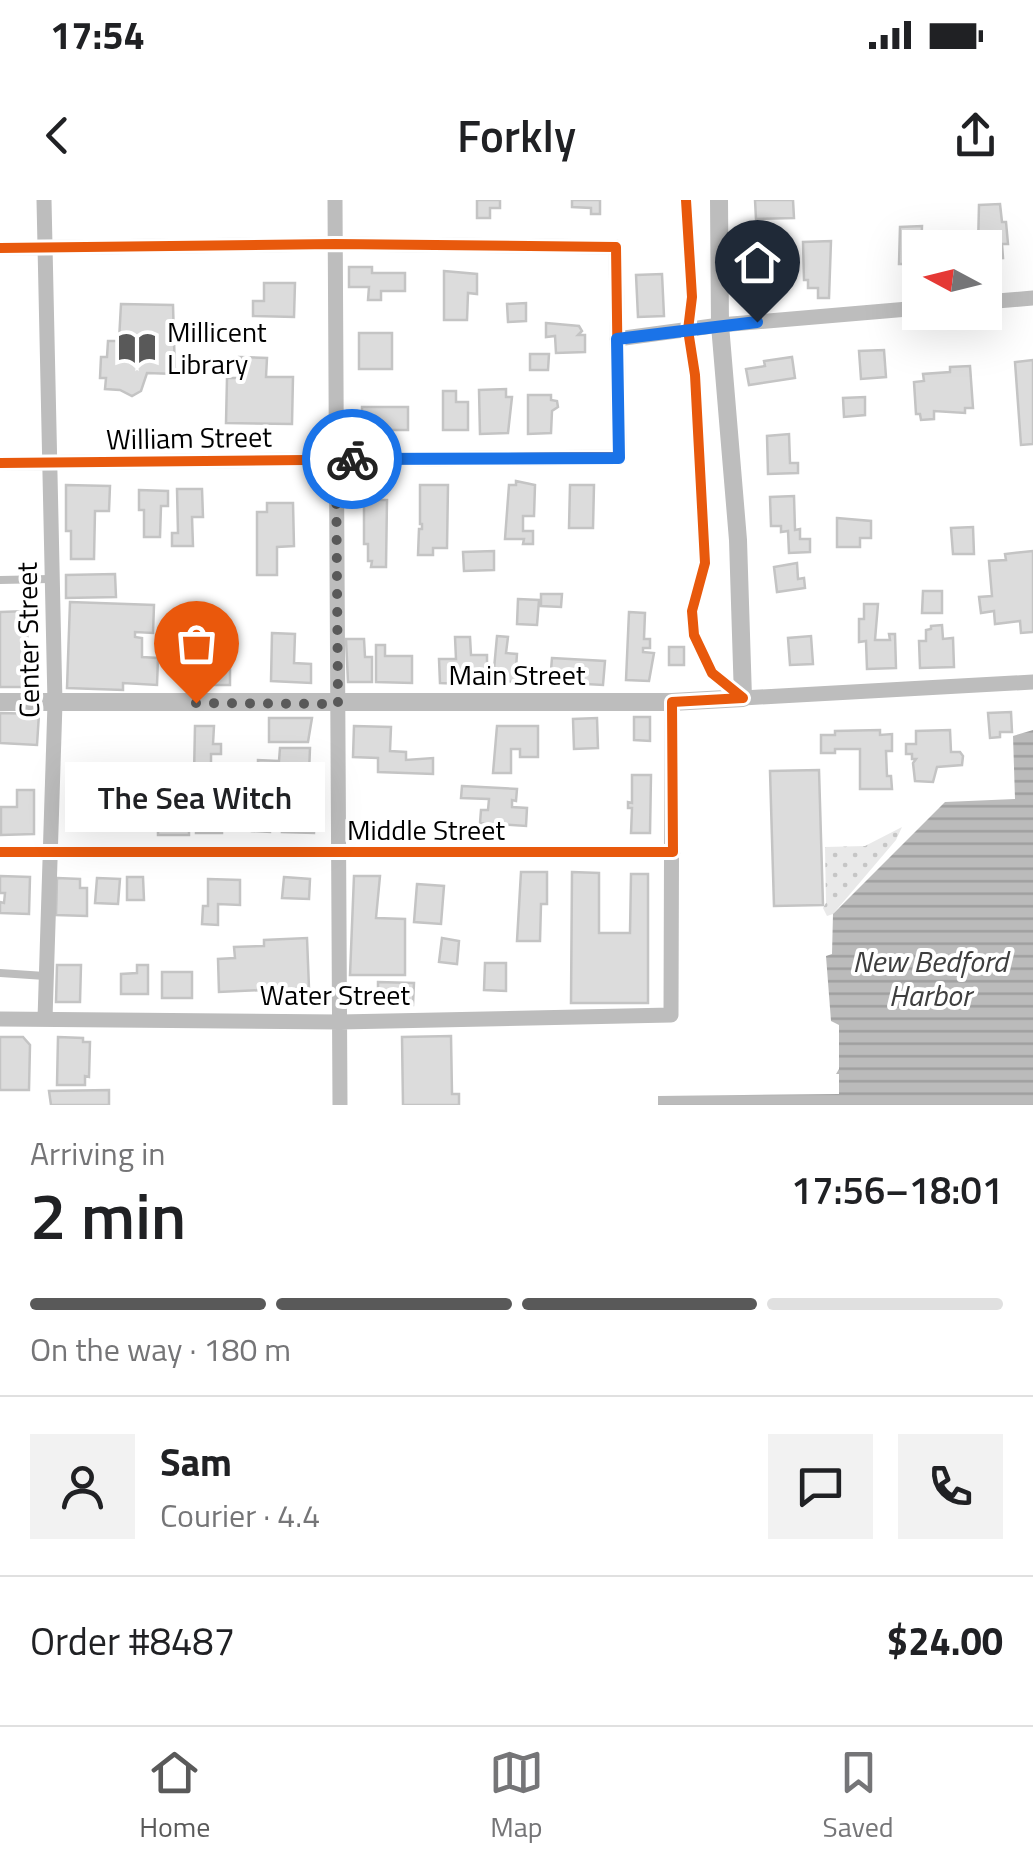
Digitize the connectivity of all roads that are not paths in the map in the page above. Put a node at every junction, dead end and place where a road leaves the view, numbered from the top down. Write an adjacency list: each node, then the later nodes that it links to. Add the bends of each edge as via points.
1 (44, 200): 6 (street, Center Street)
2 (335, 200): 4 (street)
3 (719, 200): 10 (street)
4 (335, 244): 6 (street); 11 (street, via 616,246); 12 (street)
5 (0, 248): 6 (street)
6 (44, 248): 13 (street, Center Street)
7 (1033, 298): 8 (street)
8 (1002, 301)
9 (902, 310): 10 (street)
10 (720, 325): 11 (street); 18 (street)
11 (617, 339): 12 (street, William Street, via 619,458)
12 (336, 459): 13 (street, William Street); 22 (street)
13 (48, 462): 14 (street, William Street); 15 (street, Center Street)
14 (0, 463)
15 (52, 579): 16 (lane); 20 (street, Center Street)
16 (0, 580)
17 (1033, 682): 18 (street, Main Street)
18 (744, 698): 21 (street, Main Street)
19 (0, 702): 20 (street, Main Street)
20 (55, 702): 22 (street, Main Street); 24 (street, Center Street)
21 (672, 702): 22 (street, Main Street); 26 (street)
22 (338, 704): 25 (street)
23 (0, 852): 24 (street, Middle Street)
24 (53, 852): 25 (street, Middle Street); 28 (street, Center Street)
25 (339, 852): 26 (street, Middle Street); 31 (street)
26 (673, 852): 31 (street, Water Street, via 671,1015)
27 (0, 974): 28 (lane)
28 (48, 976): 30 (street, Center Street)
29 (0, 1019): 30 (street, Water Street)
30 (46, 1019): 31 (street, Water Street)
31 (340, 1022): 32 (street)
32 (340, 1105)

